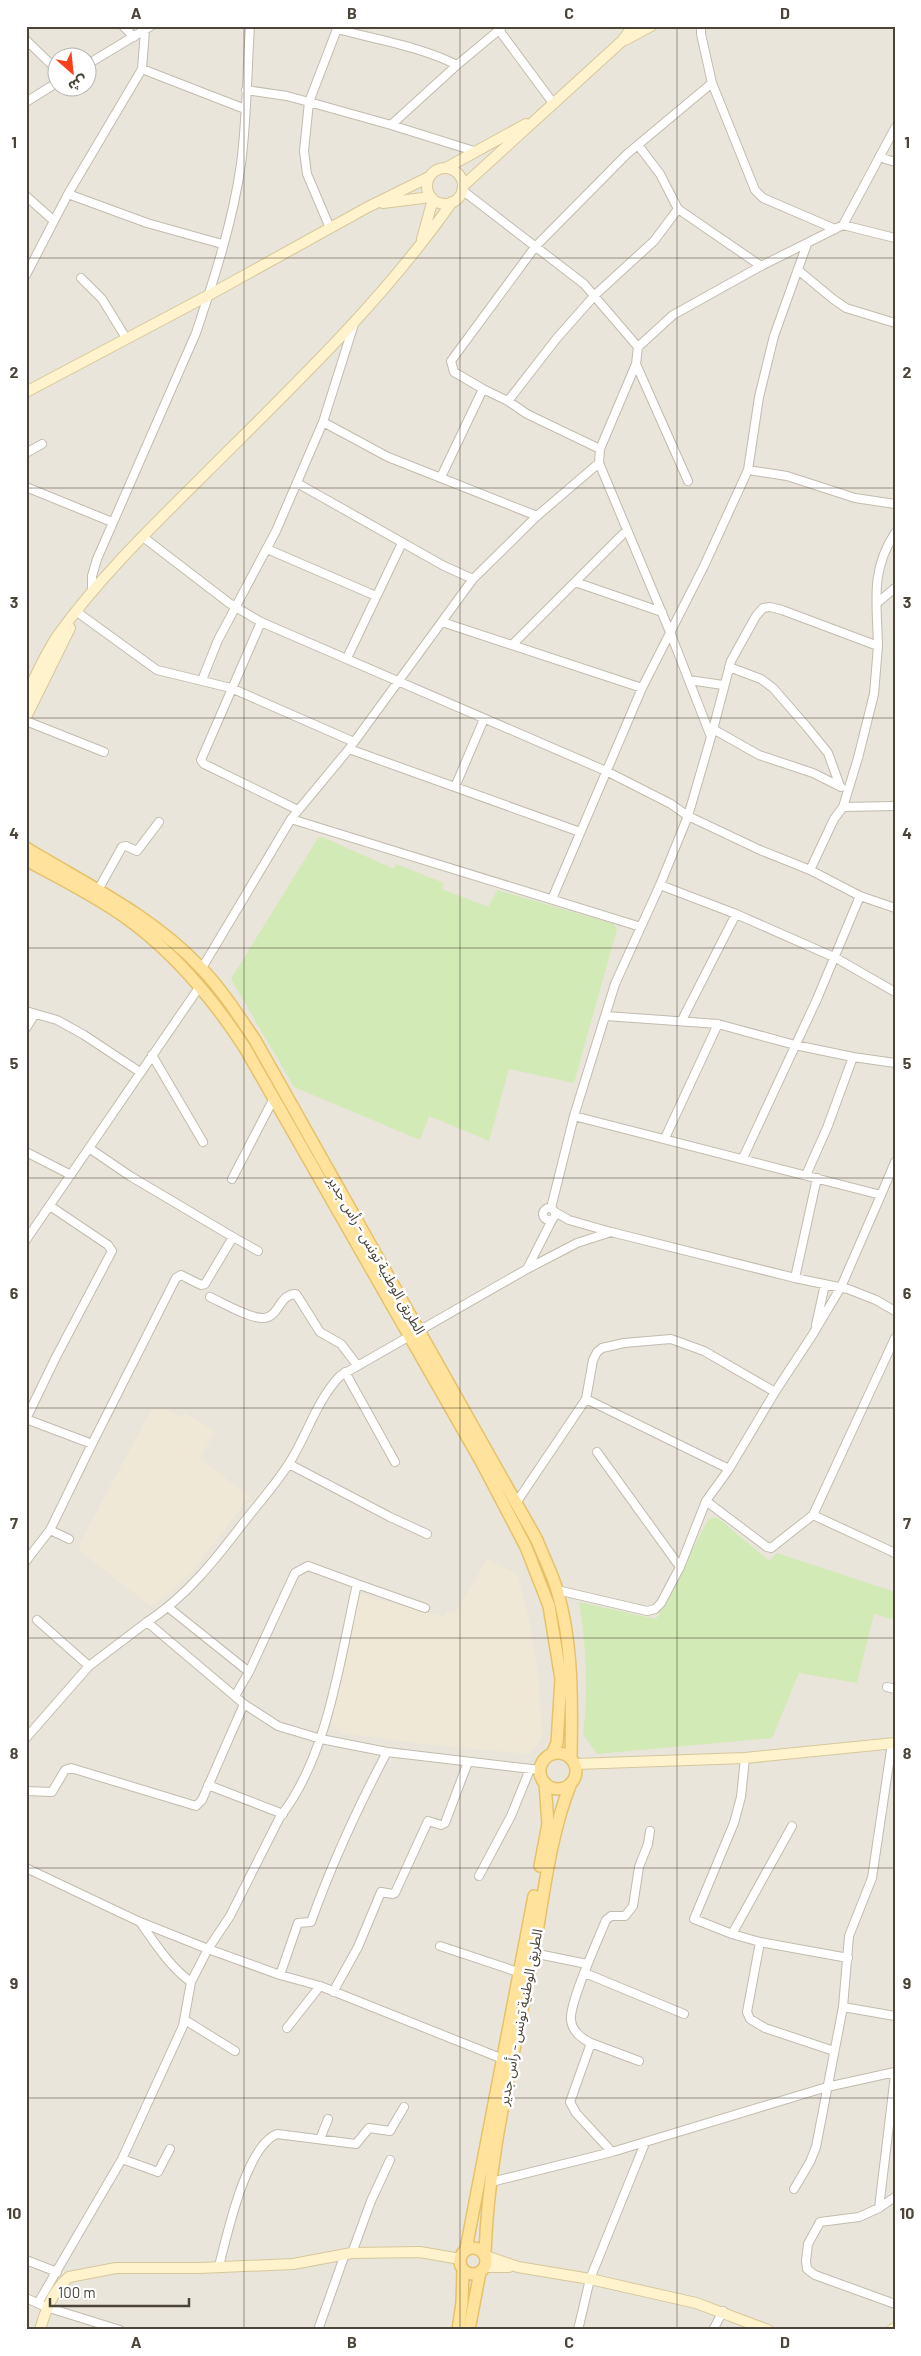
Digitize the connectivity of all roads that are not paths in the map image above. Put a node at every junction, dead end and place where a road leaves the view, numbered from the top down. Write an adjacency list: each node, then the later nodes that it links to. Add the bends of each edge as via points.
1 (123, 26): 10 (street)
2 (250, 26): 19 (street)
3 (633, 26): 12 (main road)
4 (651, 26): 12 (main road)
5 (696, 26): 9 (street)
6 (148, 28): 10 (street); 16 (street)
7 (337, 28): 15 (street, via 434,54); 21 (street)
8 (501, 28): 15 (street); 22 (street)
9 (701, 30): 17 (street)
10 (134, 36): 13 (street)
11 (26, 40): 14 (street)
12 (622, 41): 22 (main road)
13 (98, 58)
14 (48, 61)
15 (457, 65): 25 (street)
16 (142, 69): 23 (street); 34 (street)
17 (712, 83): 27 (street); 43 (street, via 755,190 763,198)
18 (48, 88): 20 (street)
19 (246, 90): 21 (street); 23 (street)
20 (26, 102)
21 (309, 102): 25 (street); 42 (street, via 304,150 307,174)
22 (553, 103): 24 (main road)
23 (245, 109): 45 (street, via 241,164)
24 (538, 118): 28 (main road); 33 (main road)
25 (391, 125): 28 (street)
26 (895, 128): 29 (street)
27 (638, 145): 39 (street, via 660,174); 48 (street)
28 (474, 151): 31 (main road)
29 (879, 157): 30 (street); 41 (street)
30 (895, 162)
31 (446, 168): 32 (main road, via 436,170); 33 (main road, via 459,174)
32 (429, 177): 36 (main road, via 427,186); 38 (main road)
33 (463, 188): 37 (main road); 48 (street)
34 (68, 194): 40 (street); 45 (street, via 138,220)
35 (26, 196): 40 (street)
36 (432, 198): 37 (main road, via 440,203); 38 (main road, via 395,200); 47 (main road)
37 (452, 202): 47 (main road)
38 (368, 207): 42 (main road)
39 (678, 209): 49 (street); 54 (street, via 654,241)
40 (54, 222): 51 (street)
41 (843, 225): 43 (street); 44 (street)
42 (330, 228): 53 (main road)
43 (835, 229): 46 (street)
44 (895, 238)
45 (222, 244): 53 (street)
46 (807, 244): 49 (street); 50 (street)
47 (420, 245): 56 (main road)
48 (535, 248): 54 (street); 60 (street, via 450,361 454,372)
49 (761, 266): 58 (street, via 673,315)
50 (798, 270): 55 (street, via 846,308); 68 (street, via 774,336 759,396)
51 (26, 275)
52 (81, 278): 57 (street, via 102,299)
53 (209, 295): 57 (main road); 75 (street, via 196,334)
54 (595, 295): 58 (street); 62 (street)
55 (895, 323)
56 (354, 324): 63 (street); 78 (main road)
57 (126, 338): 61 (main road)
58 (638, 347): 59 (street)
59 (636, 364): 65 (street); 70 (street)
60 (483, 389): 62 (street); 69 (street)
61 (26, 392)
62 (508, 401): 65 (street)
63 (323, 422): 69 (street, via 388,457); 71 (street)
64 (42, 444): 66 (street)
65 (600, 449): 67 (street)
66 (26, 453)
67 (599, 463): 74 (street); 76 (street)
68 (748, 470): 73 (street, via 787,476 855,498); 92 (street)
69 (441, 477): 74 (street)
70 (688, 481)
71 (297, 483): 79 (street); 80 (street)
72 (26, 487): 75 (street)
73 (895, 504)
74 (537, 516): 81 (street)
75 (112, 522): 84 (street, via 92,576)
76 (628, 530): 82 (street); 88 (street)
77 (895, 533): 86 (street, via 881,557 876,577)
78 (143, 537): 84 (main road); 87 (street)
79 (402, 543): 81 (street); 85 (street)
80 (267, 549): 85 (street); 87 (street)
81 (473, 579): 91 (street)
82 (575, 582): 88 (street); 93 (street)
83 (895, 588): 86 (street)
84 (92, 592): 89 (main road)
85 (376, 596): 95 (street)
86 (877, 604): 94 (street)
87 (236, 608): 90 (street); 97 (street, via 218,640)
88 (662, 612): 92 (street)
89 (78, 613): 97 (street, via 157,670); 103 (main road, via 58,636); 104 (main road)
90 (261, 622): 95 (street); 101 (street)
91 (442, 622): 93 (street); 99 (street)
92 (670, 632): 98 (street); 102 (street)
93 (512, 645): 102 (street)
94 (878, 646): 96 (street, via 770,607 760,610); 113 (street, via 874,694)
95 (347, 658): 99 (street)
96 (728, 667): 100 (street); 111 (street, via 760,679 773,688 828,754)
97 (202, 680): 101 (street)
98 (689, 680): 100 (street); 107 (street)
99 (397, 682): 105 (street); 108 (street)
100 (723, 686): 107 (street)
101 (231, 688): 108 (street); 116 (street, via 201,757 202,762)
102 (642, 688): 110 (street)
103 (26, 696)
104 (26, 717)
105 (484, 719): 110 (street); 112 (street)
106 (26, 721): 109 (street)
107 (712, 733): 111 (street, via 758,755 813,773); 117 (street)
108 (352, 746): 112 (street); 116 (street)
109 (104, 752)
110 (606, 771): 117 (street, via 672,804); 120 (street)
111 (840, 786): 113 (street)
112 (455, 787): 120 (street)
113 (847, 790): 115 (street)
114 (895, 806): 115 (street)
115 (843, 808): 123 (street, via 834,819)
116 (298, 810): 118 (street)
117 (688, 816): 123 (street); 124 (street)
118 (291, 819): 127 (street); 132 (street)
119 (159, 822): 125 (street, via 137,851 122,847)
120 (580, 832): 127 (street)
121 (26, 848): 125 (main road, الطريق الوطنية تونس - رأس جدير)
122 (26, 860): 133 (main road, الطريق الوطنية تونس - رأس جدير, via 122,915)
123 (810, 870): 126 (street)
124 (660, 885): 129 (street); 130 (street)
125 (98, 890): 132 (main road, الطريق الوطنية تونس - رأس جدير, via 128,908)
126 (860, 896): 128 (street); 131 (street)
127 (552, 898): 130 (street)
128 (895, 908)
129 (736, 914): 131 (street); 138 (street)
130 (641, 927): 137 (street, via 615,984)
131 (836, 958): 134 (street); 141 (street)
132 (202, 968): 171 (main road, الطريق الوطنية تونس - رأس جدير, via 254,1040)
133 (200, 986): 142 (street); 146 (main road, الطريق الوطنية تونس - رأس جدير, via 246,1048)
134 (895, 992)
135 (26, 1011): 136 (street)
136 (35, 1014): 140 (street); 145 (street, via 56,1020 84,1035)
137 (606, 1016): 138 (street); 147 (street)
138 (682, 1020): 139 (street)
139 (718, 1024): 141 (street); 148 (street)
140 (26, 1028)
141 (795, 1045): 143 (street); 152 (street)
142 (152, 1055): 145 (street); 149 (street)
143 (853, 1057): 144 (street); 155 (street)
144 (895, 1063)
145 (140, 1072): 150 (street)
146 (274, 1098): 157 (street); 173 (main road, الطريق الوطنية تونس - رأس جدير)
147 (574, 1116): 148 (street); 160 (street)
148 (665, 1138): 152 (street)
149 (203, 1142)
150 (89, 1148): 154 (street); 162 (street, via 130,1176)
151 (26, 1152): 154 (street)
152 (743, 1158): 155 (street)
153 (895, 1162): 158 (street)
154 (71, 1175): 159 (street)
155 (806, 1175): 156 (street)
156 (817, 1178): 158 (street); 166 (street)
157 (232, 1179)
158 (881, 1195): 168 (street)
159 (50, 1206): 163 (street); 179 (street, via 108,1245 112,1251)
160 (551, 1215): 161 (street); 165 (street)
161 (611, 1232): 165 (street, via 577,1243); 166 (street)
162 (233, 1236): 164 (street); 180 (street, via 205,1284 181,1275 176,1278)
163 (26, 1240)
164 (258, 1251)
165 (527, 1269): 171 (street)
166 (795, 1278): 167 (street)
167 (825, 1284): 168 (street); 172 (street)
168 (841, 1287): 170 (street); 172 (street)
169 (210, 1297): 175 (street, via 263,1318 273,1315 283,1299 296,1294 320,1332 341,1344)
170 (895, 1311)
171 (421, 1332): 173 (street); 185 (main road, الطريق الوطنية تونس - رأس جدير)
172 (813, 1334): 177 (street)
173 (410, 1338): 175 (street); 208 (main road, الطريق الوطنية تونس - رأس جدير, via 506,1508 526,1547 549,1606 561,1679 557,1743)
174 (895, 1338): 187 (street)
175 (357, 1365): 176 (street)
176 (345, 1372): 182 (street); 183 (street, via 330,1388)
177 (775, 1392): 178 (street, via 704,1351 671,1339 602,1348 593,1360); 184 (street)
178 (586, 1399): 184 (street); 185 (street)
179 (26, 1419): 180 (street)
180 (92, 1444): 188 (street)
181 (596, 1452): 193 (street)
182 (395, 1462)
183 (289, 1464): 189 (street); 196 (street, via 200,1578)
184 (730, 1469): 186 (street)
185 (516, 1502): 195 (main road, الطريق الوطنية تونس - رأس جدير, via 537,1540)
186 (706, 1502): 187 (street, via 771,1548); 193 (street)
187 (813, 1515): 191 (street)
188 (50, 1530): 190 (street); 192 (street)
189 (428, 1534)
190 (69, 1539)
191 (894, 1550)
192 (26, 1561)
193 (680, 1567): 195 (street, via 661,1603 648,1611)
194 (357, 1584): 197 (street); 201 (street, via 308,1566 296,1573); 205 (street)
195 (557, 1590): 210 (main road, الطريق الوطنية تونس - رأس جدير, via 571,1674)
196 (169, 1608): 199 (street); 201 (street)
197 (425, 1608)
198 (37, 1620): 200 (street)
199 (147, 1622): 200 (street); 202 (street)
200 (89, 1666): 204 (street)
201 (249, 1672): 202 (street)
202 (235, 1696): 203 (street)
203 (244, 1704): 205 (street, via 278,1726); 215 (street)
204 (26, 1738)
205 (321, 1739): 207 (street); 217 (street, via 290,1806)
206 (893, 1743): 209 (main road); 228 (street, via 874,1868 849,1936)
207 (387, 1752): 211 (street); 232 (street, via 355,1812 311,1922 298,1923)
208 (552, 1754): 210 (main road, via 562,1753); 212 (main road)
209 (744, 1758): 210 (main road); 223 (street, via 741,1797 734,1823 694,1917)
210 (573, 1761): 213 (main road, via 576,1774)
211 (468, 1762): 212 (street); 235 (street, via 445,1823 428,1821 396,1893 381,1892 358,1947)
212 (535, 1770): 214 (main road); 221 (street)
213 (571, 1783): 214 (main road, via 561,1788); 227 (main road, الطريق الوطنية تونس - رأس جدير, via 548,1865)
214 (546, 1784): 230 (main road, الطريق الوطنية تونس - رأس جدير, via 548,1824)
215 (208, 1785): 216 (street, via 196,1806 71,1768 66,1770 52,1792); 217 (street)
216 (26, 1791)
217 (283, 1814): 226 (street, via 230,1916)
218 (792, 1826): 223 (street)
219 (650, 1832): 229 (street, via 639,1867 631,1911 625,1916 608,1917)
220 (26, 1868): 222 (street)
221 (478, 1876)
222 (140, 1922): 226 (street); 233 (street, via 158,1948)
223 (732, 1934): 224 (street)
224 (760, 1942): 228 (street); 243 (street, via 748,2012 750,2019 765,2028)
225 (440, 1946): 230 (street)
226 (208, 1949): 232 (street); 233 (street)
227 (533, 1953): 229 (street); 256 (main road, الطريق الوطنية تونس - رأس جدير)
228 (848, 1958): 236 (street)
229 (587, 1964): 231 (street)
230 (521, 1973): 244 (main road, الطريق الوطنية تونس - رأس جدير)
231 (584, 1973): 237 (street); 241 (street, via 571,2021 579,2036)
232 (280, 1975): 234 (street)
233 (191, 1982): 239 (street)
234 (320, 1986): 235 (street); 240 (street)
235 (333, 1992): 244 (street)
236 (843, 2007): 238 (street); 243 (street)
237 (684, 2014)
238 (895, 2016)
239 (185, 2020): 242 (street); 254 (street)
240 (287, 2028)
241 (591, 2043): 245 (street); 253 (street, via 570,2102 576,2114)
242 (235, 2051)
243 (834, 2051): 247 (street)
244 (503, 2059): 261 (main road, الطريق الوطنية تونس - رأس جدير)
245 (640, 2061)
246 (895, 2074): 247 (street); 259 (street)
247 (827, 2087): 251 (street); 257 (street, via 814,2155)
248 (404, 2107): 250 (street, via 390,2131 369,2128 354,2144)
249 (328, 2119): 250 (street)
250 (320, 2139): 264 (street, via 277,2134 267,2140 245,2177)
251 (645, 2143): 253 (street); 266 (street)
252 (170, 2149): 254 (street, via 158,2172)
253 (612, 2152): 256 (street)
254 (122, 2159): 265 (street)
255 (390, 2160): 260 (street)
256 (490, 2182): 263 (main road, الطريق الوطنية تونس - رأس جدير)
257 (794, 2189)
258 (895, 2197): 259 (street)
259 (879, 2208): 268 (street, via 859,2217 820,2222 808,2244 806,2266 815,2275)
260 (349, 2254): 261 (main road, via 420,2252); 264 (main road, via 293,2264); 273 (street)
261 (463, 2259): 263 (main road, via 479,2248); 263 (main road, via 473,2274); 274 (main road, الطريق الوطنية تونس - رأس جدير)
262 (26, 2260): 265 (street)
263 (484, 2262): 266 (main road); 275 (main road, الطريق الوطنية تونس - رأس جدير)
264 (219, 2266): 269 (main road, via 116,2268 69,2277)
265 (57, 2272): 269 (street)
266 (590, 2279): 270 (main road); 276 (street)
267 (26, 2298): 269 (street)
268 (895, 2304)
269 (42, 2305): 271 (main road); 272 (street)
270 (723, 2311): 277 (street); 278 (main road)
271 (40, 2330)
272 (120, 2330)
273 (318, 2330)
274 (458, 2330)
275 (469, 2330)
276 (578, 2330)
277 (712, 2330)
278 (768, 2330)

